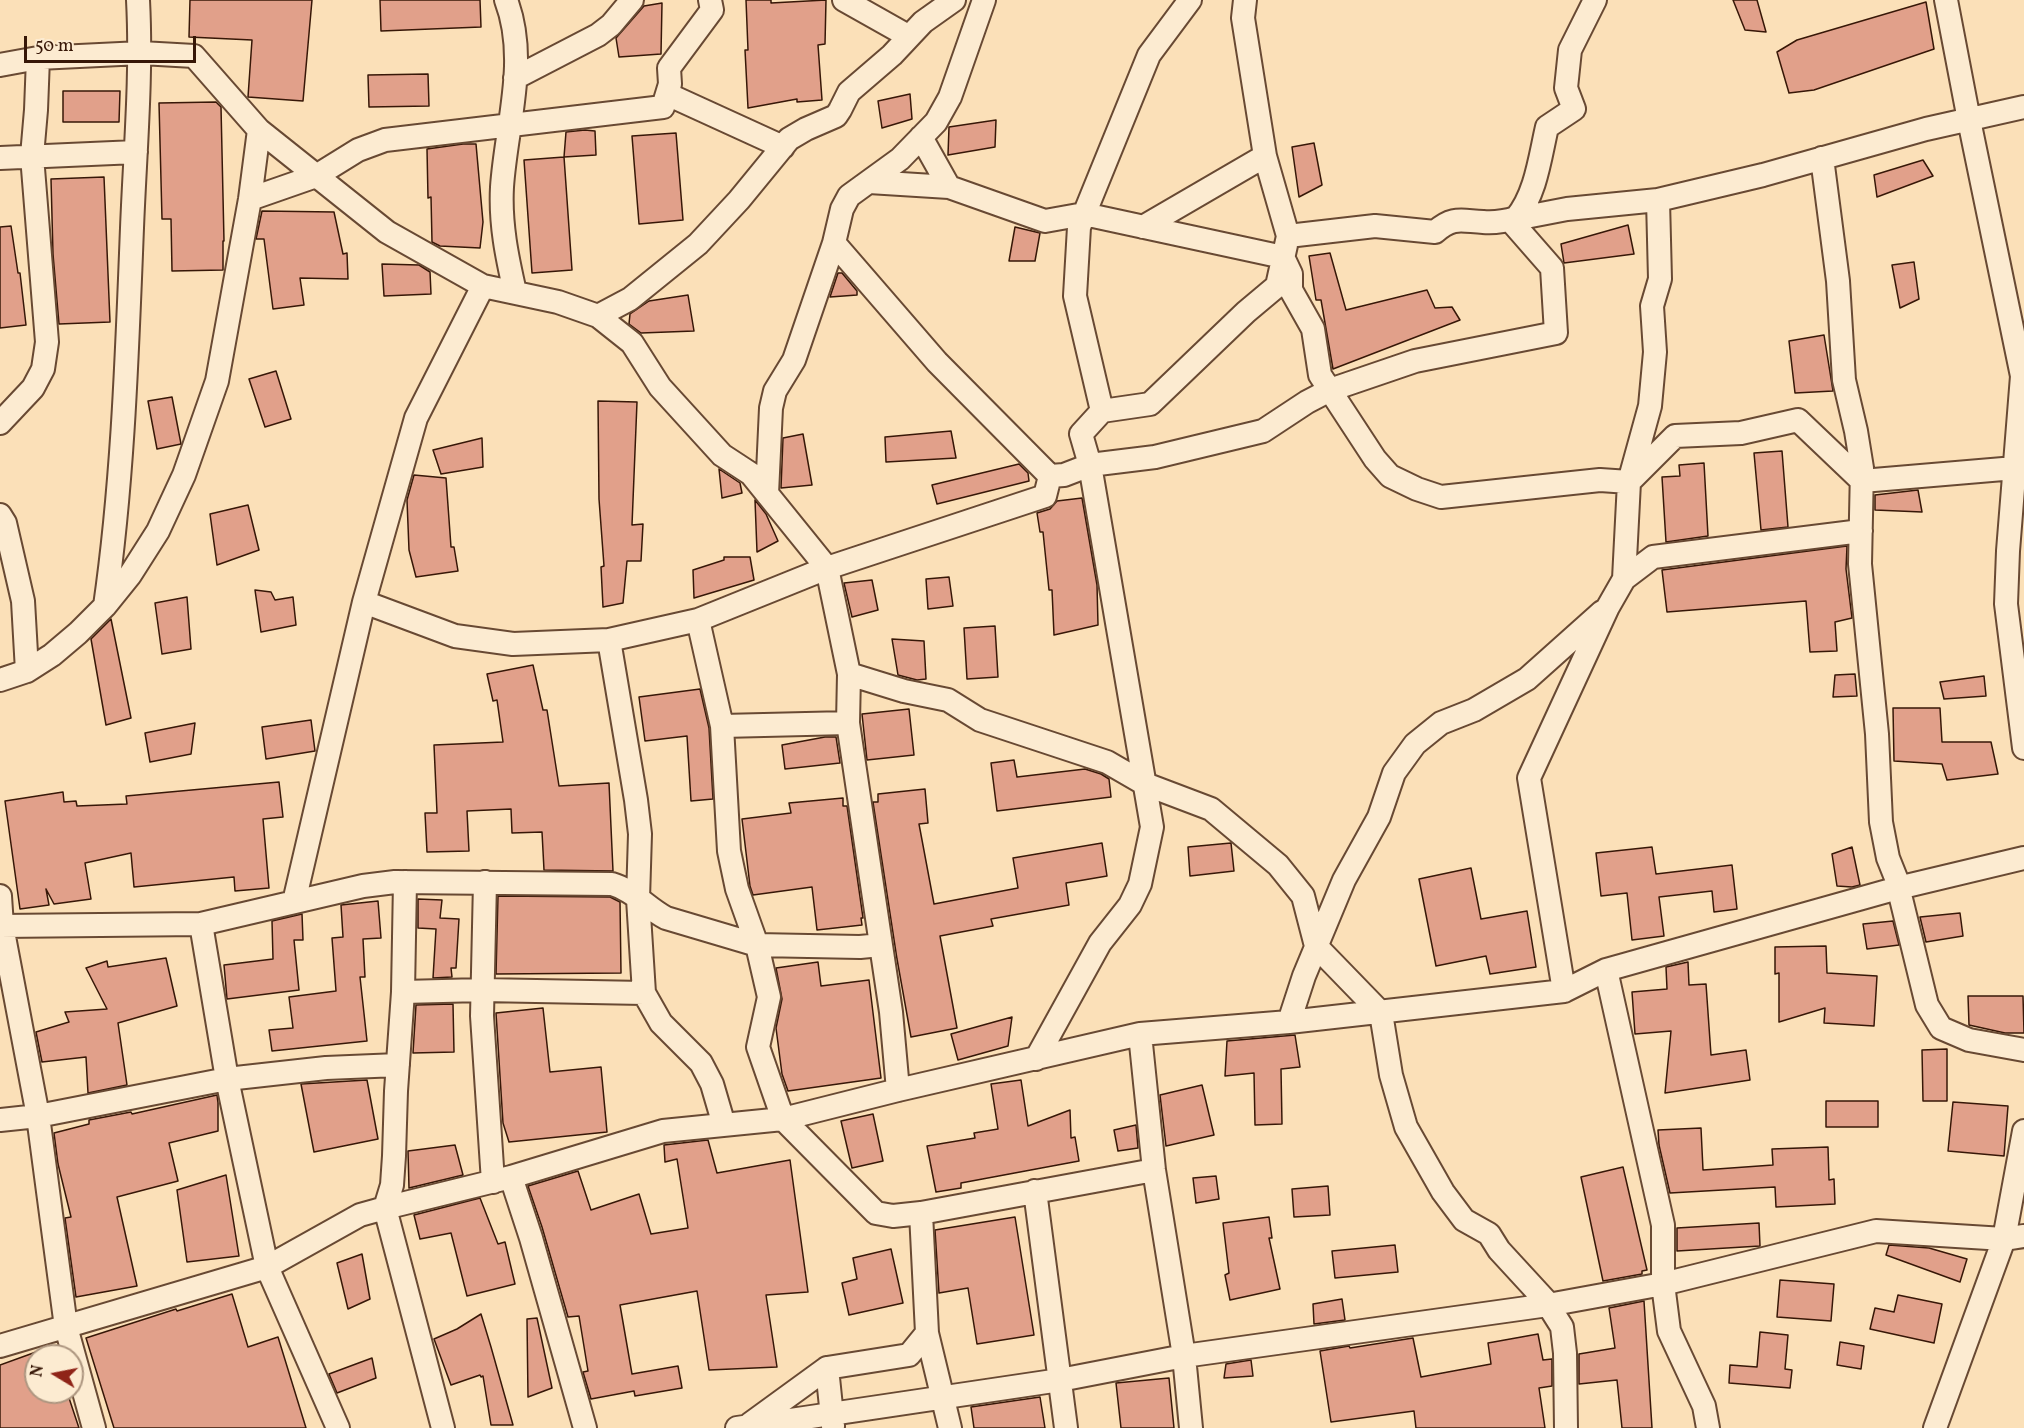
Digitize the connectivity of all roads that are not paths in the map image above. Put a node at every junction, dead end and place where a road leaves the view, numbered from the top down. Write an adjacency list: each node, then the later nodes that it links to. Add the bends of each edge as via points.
1 (138, 0): 13 (street)
2 (506, 0): 16 (street, via 515,39)
3 (632, 0): 16 (street, via 598,35)
4 (710, 0): 17 (street, via 712,10 669,68)
5 (844, 0): 12 (street)
6 (954, 0): 12 (street)
7 (984, 0): 22 (street, via 950,97 936,122)
8 (1190, 0): 34 (street, via 1149,55)
9 (1245, 0): 26 (street, via 1243,18)
10 (1595, 0): 35 (street, via 1570,50 1566,88 1574,109 1547,127 1524,208)
11 (1946, 0): 19 (street)
12 (908, 36): 23 (street, via 849,92 836,116 798,133)
13 (141, 53): 14 (street); 21 (street, via 194,56); 24 (street)
14 (38, 58): 15 (street); 25 (street)
15 (0, 64)
16 (515, 78): 20 (street)
17 (667, 94): 20 (street, via 663,107); 23 (street)
18 (2024, 107): 19 (street)
19 (1969, 120): 28 (street); 46 (street, via 2022,376)
20 (510, 124): 29 (street, via 385,140 358,150); 40 (street, via 501,221)
21 (259, 130): 29 (street); 32 (street)
22 (921, 137): 30 (street); 31 (street)
23 (783, 147): 41 (street, via 698,244 630,299)
24 (136, 152): 25 (street); 57 (street, via 120,466)
25 (32, 156): 27 (street); 44 (street, via 47,342 43,369 33,388)
26 (1265, 156): 36 (street); 38 (street)
27 (0, 158)
28 (1822, 159): 33 (street); 48 (street, via 1838,281 1844,380 1860,451)
29 (316, 176): 32 (street); 39 (street, via 387,232)
30 (869, 182): 31 (street); 37 (street, via 849,196)
31 (949, 186): 34 (street, via 1046,221)
32 (250, 199): 57 (street, via 217,381 188,465 158,531)
33 (1658, 200): 35 (street, via 1567,209); 49 (street, via 1660,279 1652,306 1655,352 1650,406)
34 (1084, 214): 36 (street); 43 (street, via 1079,227 1075,296)
35 (1510, 220): 38 (street, via 1456,220 1435,232 1375,226); 42 (street, via 1552,268 1556,333 1415,361)
36 (1143, 227): 38 (street)
37 (834, 243): 47 (street, via 937,362); 50 (street, via 794,360 775,391)
38 (1285, 246): 42 (street, via 1291,290 1313,329 1320,375); 43 (street, via 1277,286 1150,404)
39 (483, 286): 40 (street); 55 (street, via 416,418)
40 (514, 292): 41 (street)
41 (598, 316): 50 (street, via 632,343 660,387 722,455 751,474)
42 (1330, 390): 45 (street, via 1263,431 1155,457); 49 (street, via 1390,476 1441,497 1600,480)
43 (1102, 411): 45 (street, via 1081,434)
44 (0, 423)
45 (1090, 465): 47 (street); 67 (street)
46 (2015, 468): 48 (street); 56 (street, via 2008,551)
47 (1050, 476): 53 (street, via 1045,496)
48 (1862, 481): 49 (street, via 1798,420 1741,433 1675,436); 52 (street)
49 (1629, 482): 54 (street)
50 (767, 494): 53 (street)
51 (0, 515): 61 (street, via 22,602)
52 (1861, 531): 54 (street, via 1653,557); 71 (street, via 1861,575 1877,734 1881,822)
53 (827, 568): 59 (street); 62 (street)
54 (1624, 579): 58 (street)
55 (364, 602): 60 (street, via 455,636 513,644); 74 (street)
56 (2015, 604): 66 (street)
57 (105, 606): 61 (street, via 52,655)
58 (1608, 607): 79 (street, via 1527,679 1481,706 1441,723 1415,744 1394,773 1379,817 1344,880); 82 (street, via 1529,778)
59 (698, 620): 60 (street); 65 (street)
60 (609, 640): 73 (street, via 640,834)
61 (27, 671): 63 (street)
62 (849, 674): 64 (street); 67 (street, via 948,700 980,720 1107,762)
63 (0, 680)
64 (848, 723): 65 (street); 78 (street)
65 (722, 726): 77 (street, via 729,851 736,889)
66 (2024, 748)
67 (1146, 784): 79 (street, via 1211,809 1278,865 1303,896); 89 (street, via 1152,827 1140,884 1100,943)
68 (2024, 858): 71 (street)
69 (405, 882): 70 (street); 74 (street, via 363,886); 83 (street)
70 (485, 882): 73 (street, via 612,884 624,887); 81 (street)
71 (1898, 888): 80 (street); 88 (street, via 1927,1005 1941,1028 1969,1040)
72 (0, 896): 76 (street)
73 (638, 899): 77 (street, via 666,918); 84 (street)
74 (294, 902): 75 (street)
75 (201, 924): 76 (street); 91 (street)
76 (1, 926): 93 (street)
77 (757, 945): 78 (street); 94 (street, via 770,997 758,1047)
78 (881, 945): 92 (street)
79 (1316, 946): 85 (street); 86 (street)
80 (1606, 970): 82 (street); 105 (street, via 1663,1225)
81 (482, 990): 83 (street); 84 (street); 99 (street, via 483,1057)
82 (1564, 991): 85 (street)
83 (403, 992): 90 (street)
84 (644, 993): 96 (street, via 661,1023 701,1063 712,1084)
85 (1381, 1013): 86 (street); 106 (street, via 1391,1075 1406,1127 1443,1192 1464,1220 1489,1234)
86 (1289, 1022): 87 (street)
87 (1140, 1034): 89 (street); 98 (street)
88 (2024, 1050)
89 (1036, 1059): 92 (street)
90 (398, 1065): 91 (street); 101 (street, via 392,1185)
91 (227, 1079): 93 (street); 104 (street)
92 (898, 1090): 94 (street)
93 (38, 1116): 95 (street); 107 (street)
94 (783, 1119): 96 (street); 102 (street, via 876,1214)
95 (0, 1120)
96 (724, 1125): 99 (street, via 663,1131)
97 (2024, 1131): 103 (street)
98 (1154, 1170): 100 (street); 110 (street)
99 (502, 1180): 101 (street); 119 (street, via 531,1238)
100 (1035, 1191): 102 (street); 112 (street)
101 (385, 1208): 104 (street, via 360,1215); 118 (street)
102 (921, 1214): 108 (street)
103 (2014, 1238): 105 (street, via 1876,1232); 125 (street)
104 (267, 1267): 107 (street); 117 (street)
105 (1663, 1284): 106 (street); 124 (street, via 1669,1331 1704,1406)
106 (1548, 1305): 110 (street); 123 (street, via 1562,1327)
107 (66, 1327): 109 (street); 116 (street)
108 (927, 1334): 111 (street, via 909,1355); 113 (street)
109 (0, 1346)
110 (1184, 1356): 112 (street); 122 (street)
111 (827, 1368): 114 (street); 115 (street)
112 (1059, 1380): 113 (street); 121 (street)
113 (943, 1397): 114 (street); 120 (street)
114 (832, 1421): 115 (street)
115 (743, 1427)
116 (94, 1428)
117 (338, 1428)
118 (443, 1428)
119 (585, 1428)
120 (950, 1428)
121 (1066, 1428)
122 (1191, 1428)
123 (1566, 1428)
124 (1708, 1428)
125 (1935, 1428)

